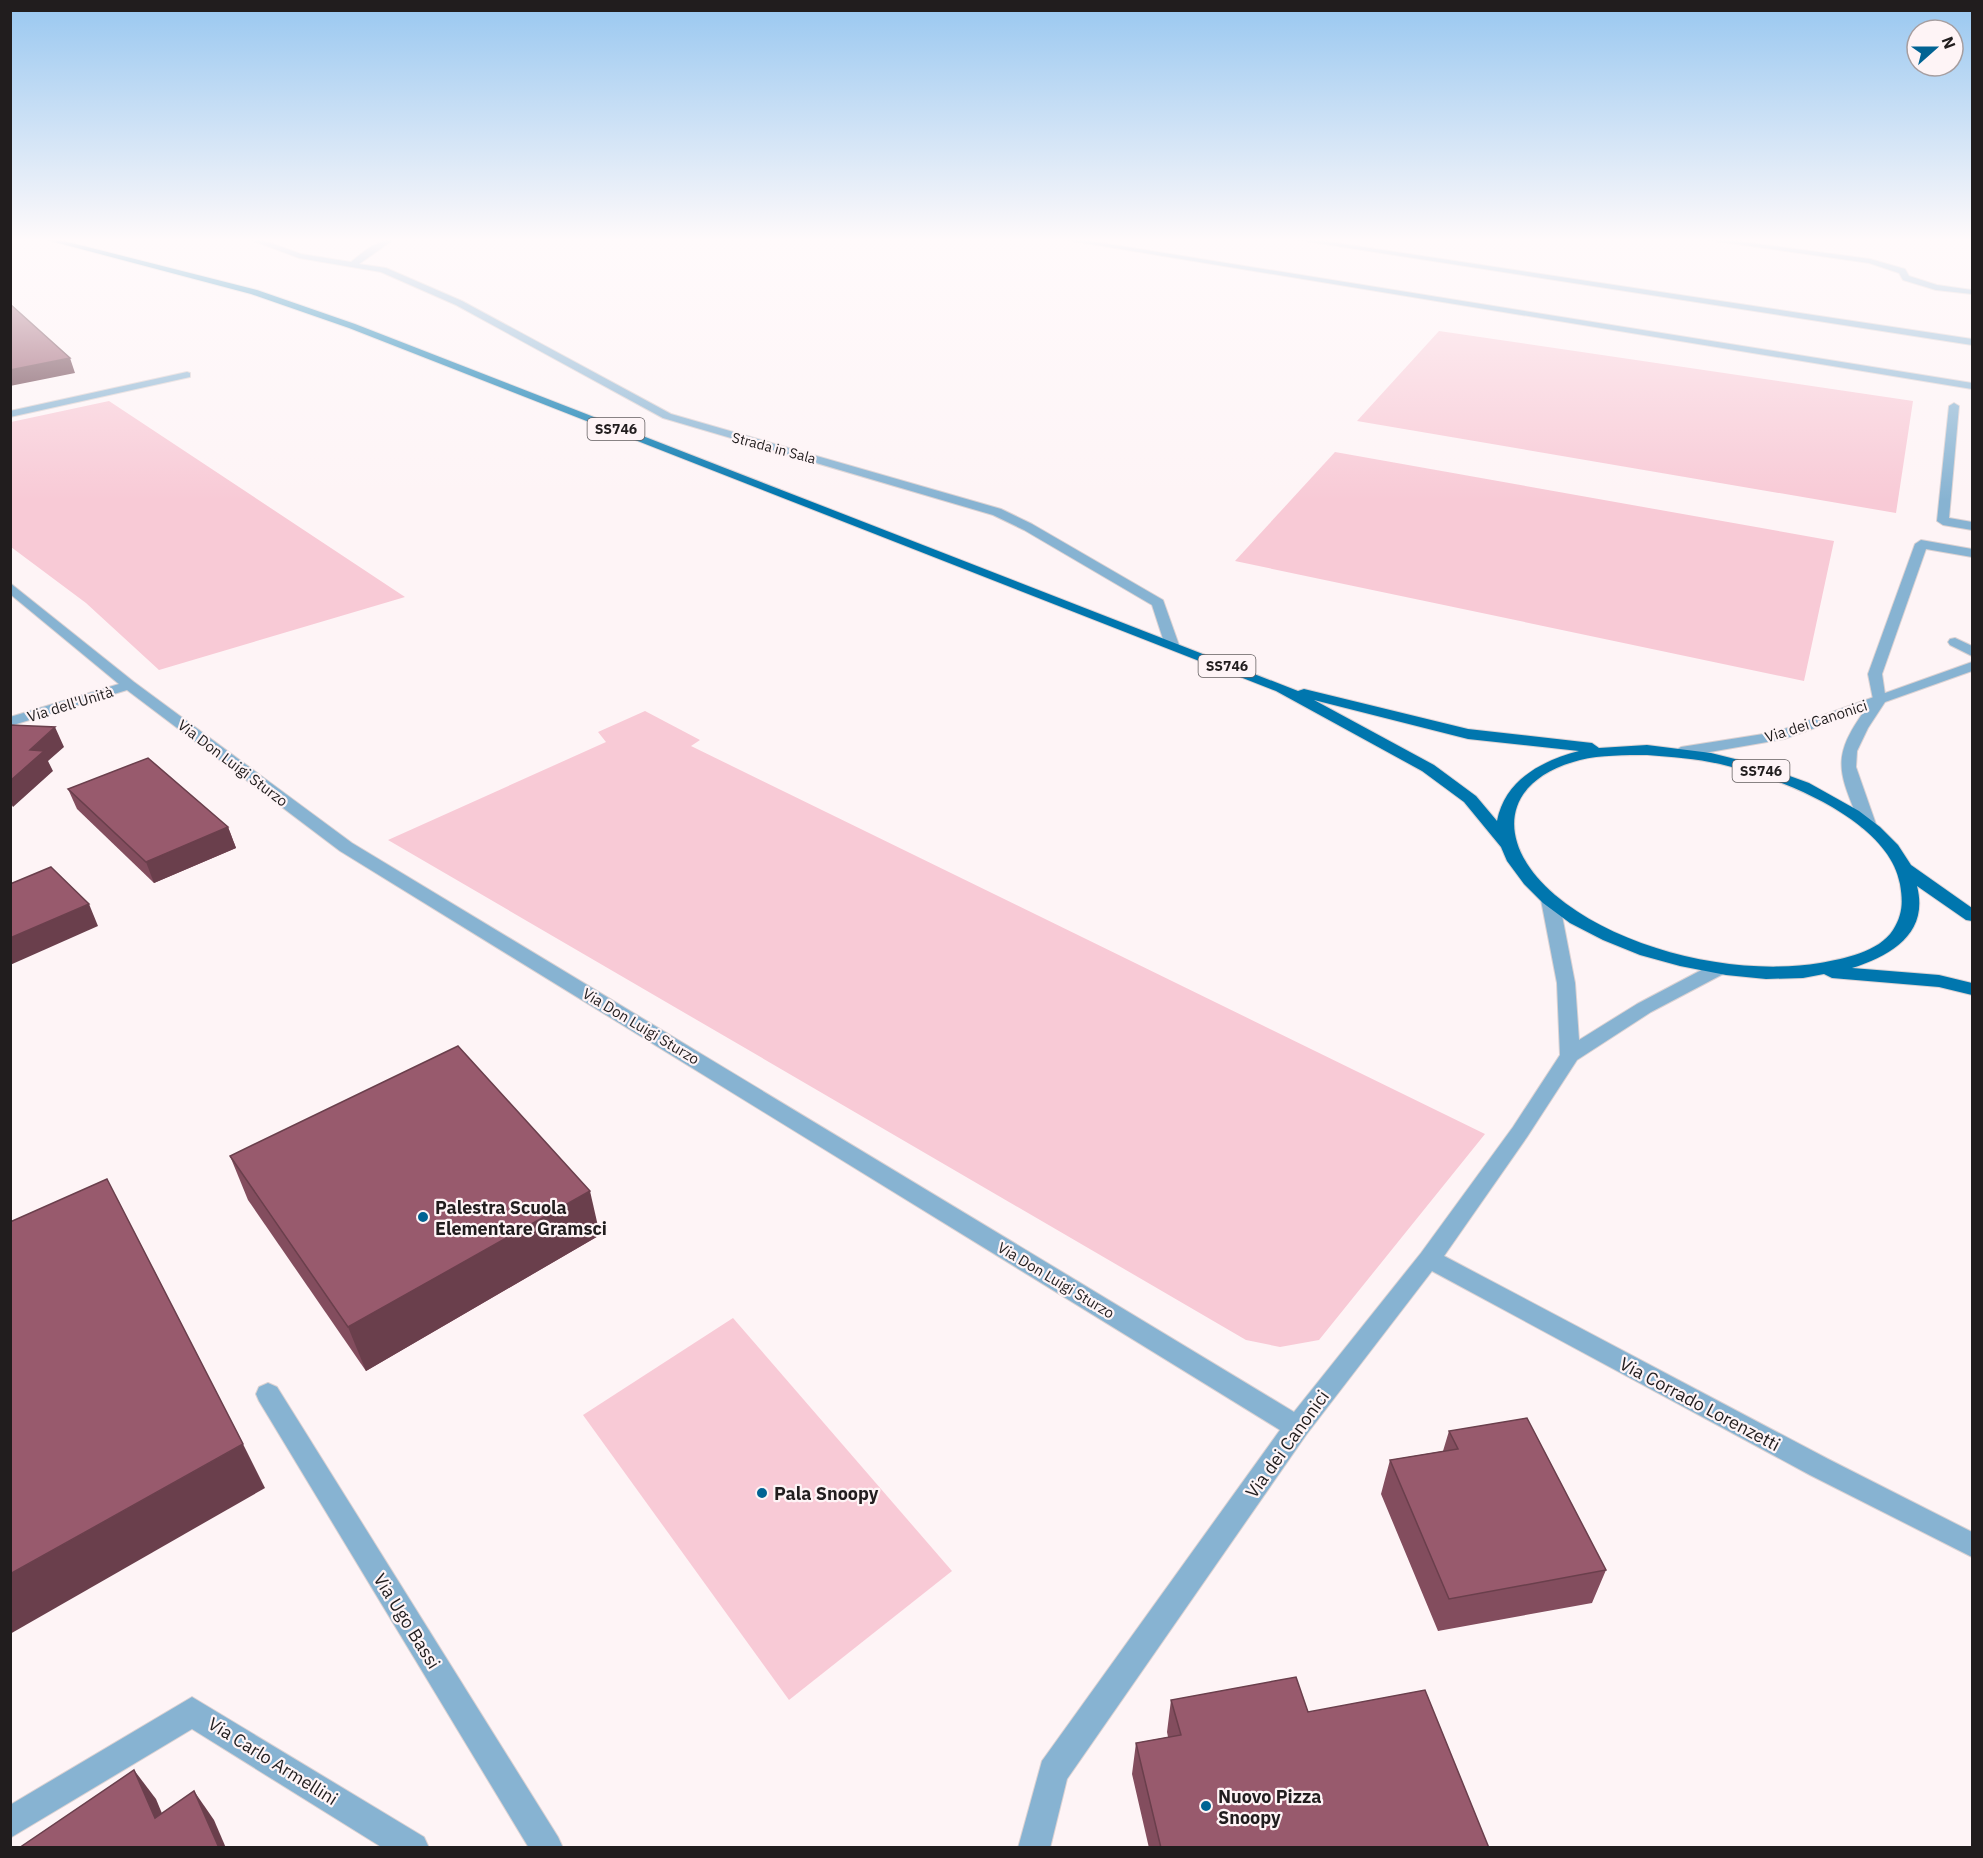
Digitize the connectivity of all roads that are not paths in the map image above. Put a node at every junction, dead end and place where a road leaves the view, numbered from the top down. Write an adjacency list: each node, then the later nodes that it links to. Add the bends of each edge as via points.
1 (354, 327): 14 (main road, SS746)
2 (503, 327): 14 (street, Strada in Sala, via 668,416 997,512 1158,603)
3 (1606, 327): 7 (street)
4 (1872, 327): 5 (street)
5 (1972, 342)
6 (187, 375): 9 (street)
7 (1972, 386)
8 (1954, 406): 10 (street, via 1944,521)
9 (10, 414)
10 (1972, 526)
11 (1972, 553): 19 (street, via 1921,544 1875,674)
12 (10, 587): 17 (street, Via Don Luigi Sturzo)
13 (1955, 642): 15 (street)
14 (1172, 645): 18 (main road, SS746)
15 (1972, 651)
16 (1972, 666): 19 (street, Via dei Canonici)
17 (129, 685): 20 (street, Via dell'Unità); 34 (street, Via Don Luigi Sturzo, via 346,846)
18 (1281, 688): 21 (main road, SS746, via 1468,734); 24 (main road, SS746, via 1428,768 1470,799)
19 (1879, 701): 22 (street, Via dei Canonici, via 1779,736); 23 (street, Via dei Canonici, via 1857,734 1848,759)
20 (10, 722)
21 (1614, 751): 22 (main road, SS746); 24 (main road, SS746, via 1563,760 1525,780 1505,808)
22 (1682, 752): 23 (main road, SS746, via 1784,778 1831,800)
23 (1869, 826): 25 (main road, SS746)
24 (1506, 843): 26 (main road, SS746, via 1522,872)
25 (1905, 869): 27 (main road, SS746); 29 (main road, SS746, via 1912,903 1901,933 1868,957)
26 (1550, 900): 28 (main road, SS746, via 1606,934 1654,953); 31 (street, via 1566,983)
27 (1972, 916)
28 (1718, 969): 29 (main road, SS746, via 1769,974); 31 (street, Via dei Canonici, via 1644,1008)
29 (1818, 971): 30 (main road, SS746, via 1939,981)
30 (1972, 989)
31 (1570, 1055): 32 (street, Via dei Canonici)
32 (1429, 1259): 34 (street, Via dei Canonici); 35 (street, Via Corrado Lorenzetti)
33 (268, 1394): 38 (street, Via Ugo Bassi)
34 (1297, 1427): 39 (street, Via dei Canonici, via 1053,1772)
35 (1972, 1545)
36 (10, 1823): 37 (street, Via Carlo Armellini, via 192,1712)
37 (413, 1848)
38 (547, 1848)
39 (1034, 1848)

